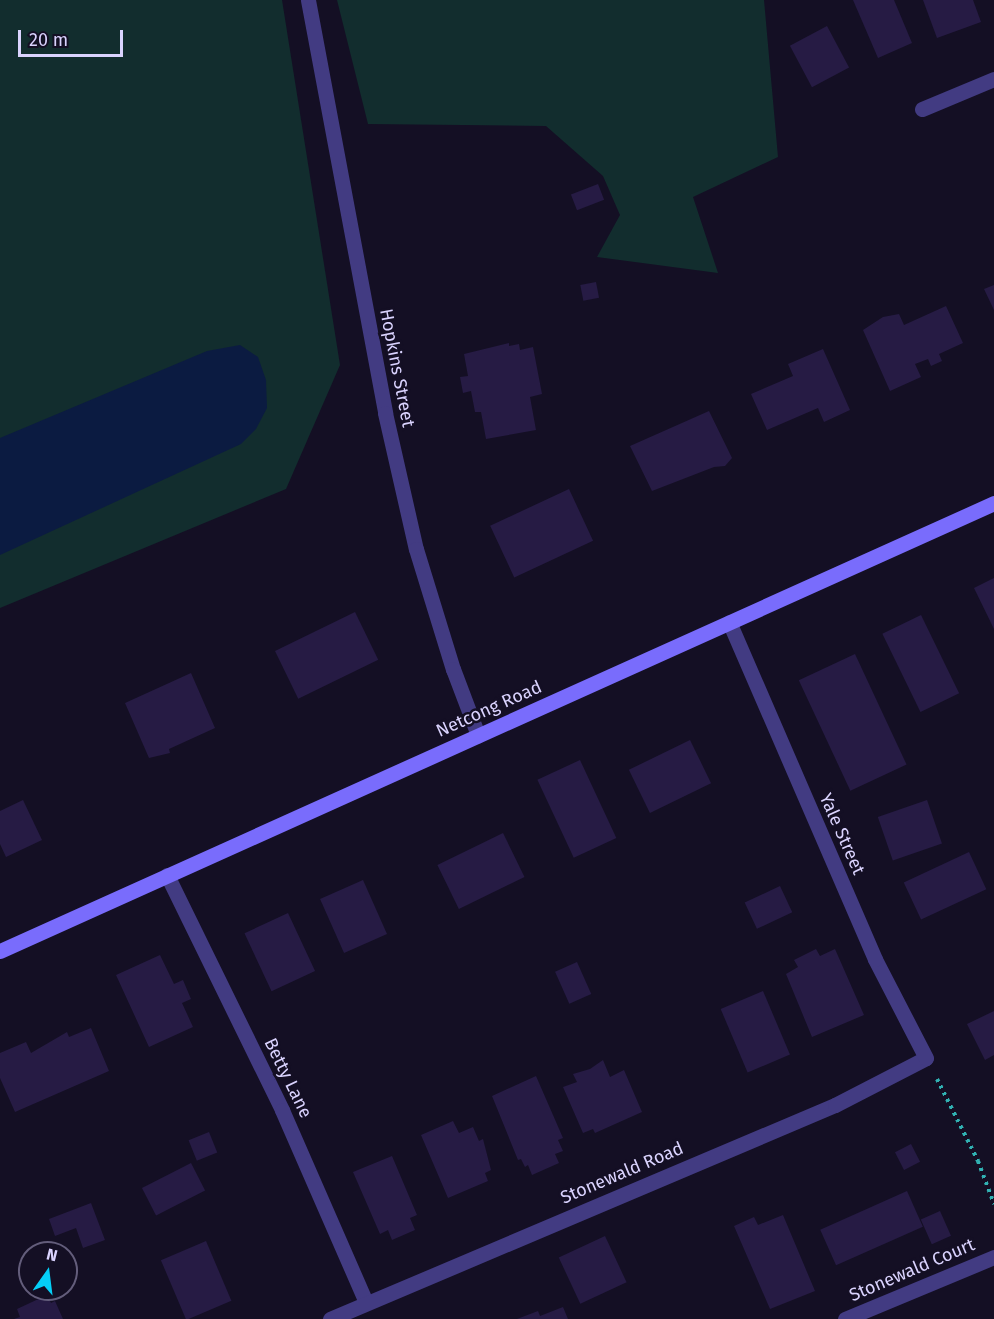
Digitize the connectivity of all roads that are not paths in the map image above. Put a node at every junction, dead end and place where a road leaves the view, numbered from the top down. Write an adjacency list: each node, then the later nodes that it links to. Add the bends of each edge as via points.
1 (308, 0): 6 (street, Hopkins Street, via 387,425 416,549)
2 (994, 79): 3 (street)
3 (922, 108)
4 (994, 503): 5 (street, Netcong Road)
5 (729, 622): 6 (street, Netcong Road); 9 (street, Yale Street, via 875,958)
6 (478, 735): 7 (street, Netcong Road)
7 (167, 875): 8 (street, Netcong Road); 11 (street, Betty Lane, via 282,1110)
8 (0, 951)
9 (926, 1058): 11 (street, Stonewald Road, via 835,1105)
10 (994, 1257): 13 (street, Stonewald Court)
11 (366, 1302): 12 (street, Stonewald Road)
12 (330, 1319)
13 (845, 1319)

